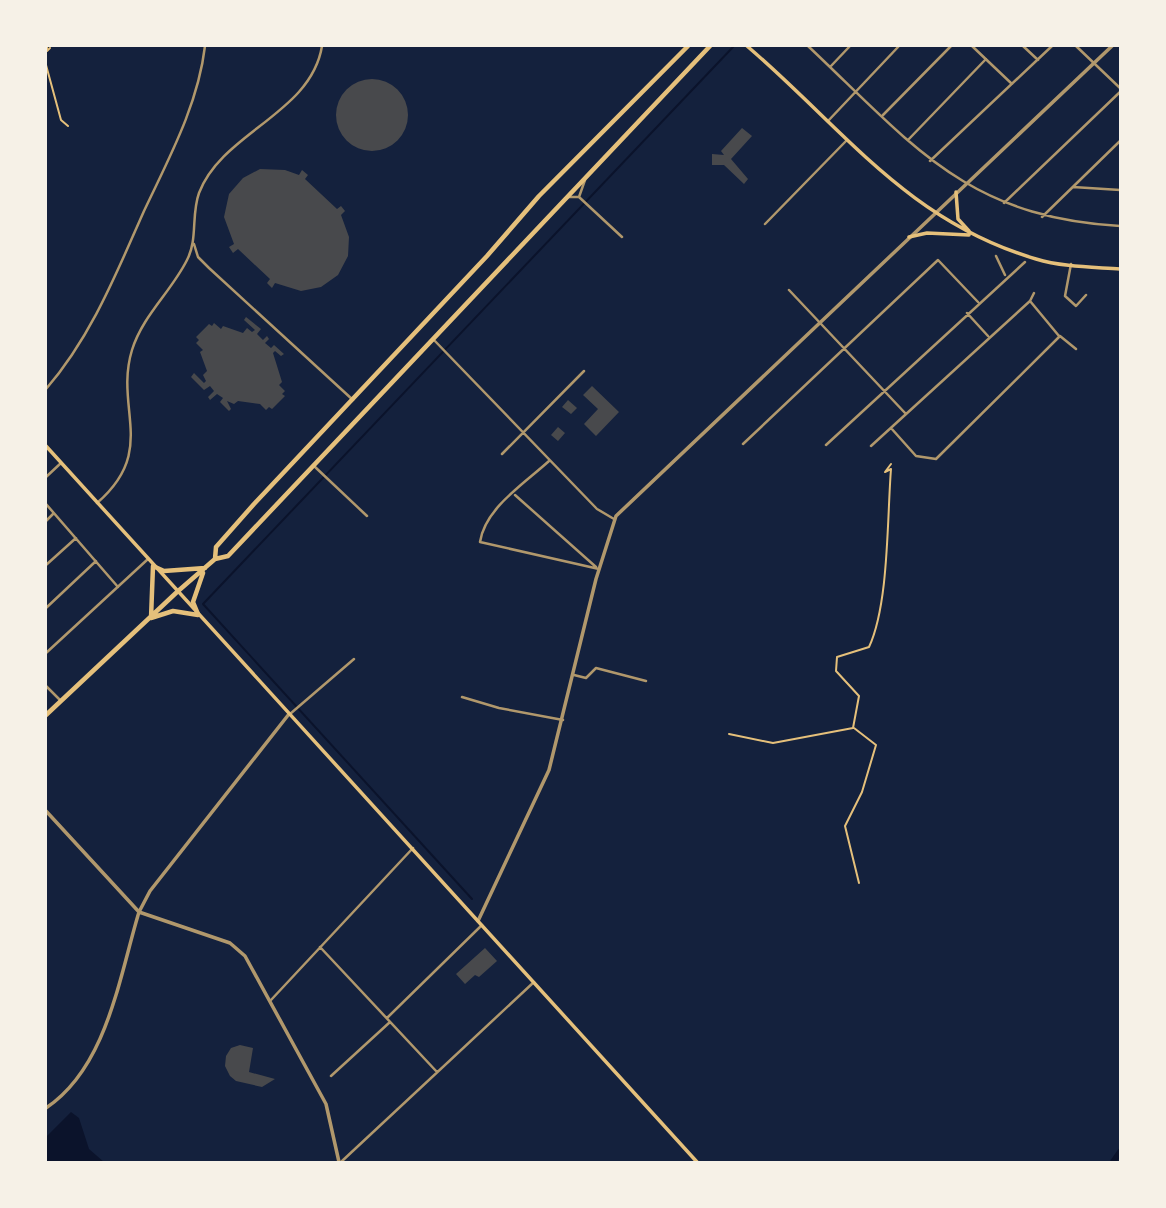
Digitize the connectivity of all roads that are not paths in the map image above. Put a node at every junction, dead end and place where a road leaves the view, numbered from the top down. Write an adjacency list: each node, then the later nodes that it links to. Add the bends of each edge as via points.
1 (205, 46): 62 (street, via 186,118 136,230 82,343)
2 (688, 46): 64 (main road, via 539,196)
3 (710, 46): 28 (main road)
4 (750, 46): 23 (main road)
5 (808, 46): 18 (street)
6 (850, 46): 18 (street)
7 (899, 46): 21 (street)
8 (951, 46): 22 (street)
9 (972, 46): 15 (street)
10 (1023, 46): 16 (street)
11 (1052, 46): 16 (street)
12 (1076, 46): 17 (street)
13 (1112, 46): 17 (street)
14 (322, 47): 43 (street, via 304,86 212,170 198,194)
15 (986, 59): 19 (street); 25 (street)
16 (1038, 60): 19 (street)
17 (1094, 62): 20 (street); 29 (street)
18 (830, 66): 21 (street)
19 (1012, 84): 27 (street)
20 (1121, 90): 35 (street)
21 (856, 91): 22 (street); 23 (street)
22 (883, 115): 25 (street)
23 (828, 121): 24 (main road)
24 (847, 140): 36 (main road); 38 (street)
25 (908, 140): 27 (street)
26 (1121, 141): 30 (street)
27 (930, 161): 29 (street)
28 (587, 174): 33 (street); 34 (main road)
29 (964, 185): 32 (street); 35 (street)
30 (1073, 187): 31 (street); 37 (street)
31 (1121, 190)
32 (956, 192): 36 (street); 40 (main road, via 958,219)
33 (579, 197): 34 (street); 41 (street)
34 (565, 198): 58 (main road)
35 (1003, 204): 37 (street)
36 (933, 214): 40 (main road); 42 (street)
37 (1042, 217): 39 (street)
38 (765, 225)
39 (1121, 226)
40 (972, 235): 42 (main road); 46 (main road, via 1038,260)
41 (622, 237)
42 (909, 237): 55 (street)
43 (194, 243): 64 (street, via 198,257 209,268); 78 (street, via 187,261 147,317 132,351 131,455)
44 (996, 256): 48 (street)
45 (1025, 262): 48 (street)
46 (1071, 264): 47 (main road); 51 (street, via 1065,296 1076,306)
47 (1121, 269)
48 (1006, 276): 53 (street)
49 (789, 290): 55 (street)
50 (1034, 293): 52 (street)
51 (1086, 295)
52 (1030, 301): 56 (street); 57 (street)
53 (978, 302): 54 (street); 59 (street, via 938,260)
54 (967, 313): 57 (street); 63 (street)
55 (820, 321): 59 (street); 82 (street)
56 (1060, 336): 60 (street); 66 (street, via 936,459 916,456)
57 (989, 337): 65 (street)
58 (433, 339): 67 (street); 75 (main road)
59 (845, 348): 63 (street); 68 (street)
60 (1076, 349)
61 (584, 370): 67 (street)
62 (46, 389)
63 (884, 390): 65 (street); 69 (street)
64 (352, 400): 86 (main road, via 216,547)
65 (906, 414): 66 (street)
66 (891, 429): 71 (street)
67 (523, 433): 72 (street); 73 (street)
68 (743, 444)
69 (826, 445)
70 (46, 446): 74 (main road)
71 (872, 446)
72 (502, 454)
73 (550, 460): 77 (street); 82 (street, via 597,509)
74 (61, 463): 76 (street); 78 (main road)
75 (314, 466): 81 (street); 86 (main road, via 228,556)
76 (46, 477)
77 (513, 494): 91 (street); 91 (street, via 482,527 480,542)
78 (97, 503): 85 (main road)
79 (46, 504): 80 (street)
80 (54, 514): 83 (street); 84 (street)
81 (367, 516)
82 (614, 519): 91 (street)
83 (46, 521)
84 (76, 538): 87 (street); 88 (street)
85 (148, 559): 89 (main road); 92 (street)
86 (215, 559): 90 (main road)
87 (96, 561): 92 (street); 94 (street)
88 (46, 565)
89 (153, 566): 90 (main road, via 181,572); 93 (main road); 96 (main road)
90 (206, 568): 93 (main road); 95 (main road, via 193,602)
91 (599, 569): 99 (street)
92 (118, 587): 97 (street)
93 (177, 592): 95 (main road); 96 (main road)
94 (46, 608)
95 (198, 615): 96 (main road, via 173,611); 104 (main road)
96 (151, 618): 103 (main road)
97 (46, 653)
98 (354, 659): 104 (street)
99 (574, 675): 100 (street, via 586,678 596,668); 106 (street)
100 (646, 681)
101 (46, 686): 103 (street)
102 (462, 697): 106 (street)
103 (61, 701): 105 (main road)
104 (291, 713): 108 (main road); 109 (street, via 167,868)
105 (46, 715)
106 (563, 720): 110 (street, via 549,770)
107 (46, 811): 109 (street)
108 (413, 848): 110 (main road); 112 (street)
109 (139, 912): 114 (street, via 230,943 245,956); 118 (street, via 92,1058)
110 (478, 921): 111 (main road)
111 (482, 925): 113 (main road); 115 (street)
112 (319, 947): 114 (street); 115 (street)
113 (534, 982): 116 (street); 120 (main road)
114 (271, 1000): 119 (street, via 326,1104)
115 (388, 1020): 116 (street); 117 (street)
116 (437, 1072): 119 (street)
117 (331, 1076)
118 (46, 1108)
119 (340, 1163)
120 (697, 1163)

